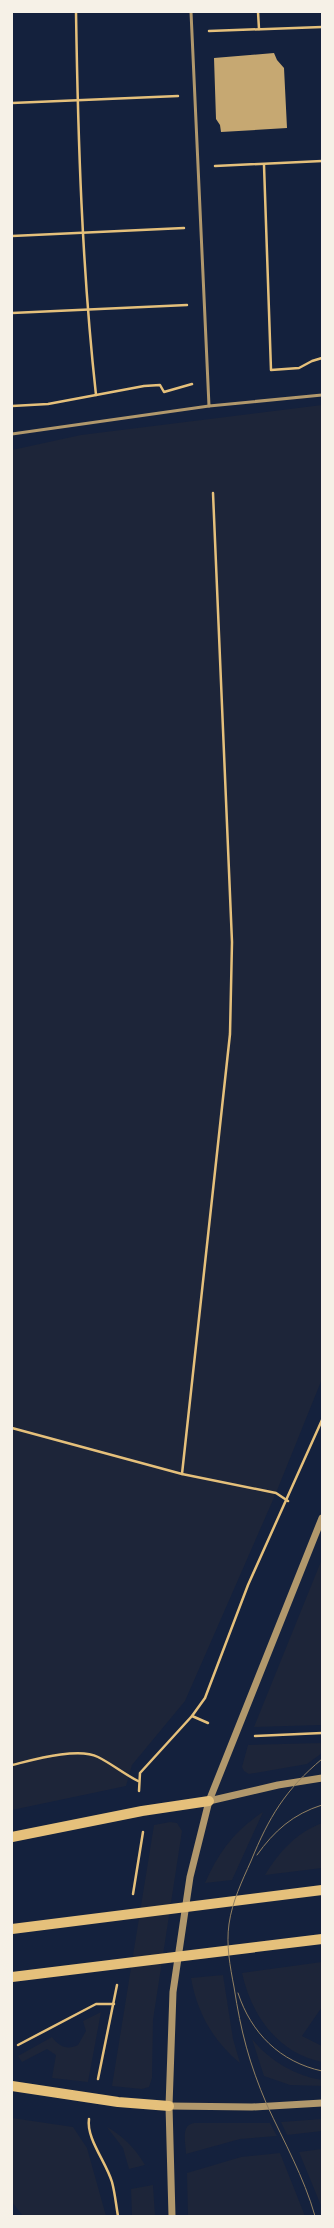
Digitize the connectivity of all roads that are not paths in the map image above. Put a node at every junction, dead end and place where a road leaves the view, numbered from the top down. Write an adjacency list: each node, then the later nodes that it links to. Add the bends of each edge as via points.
1 (191, 12): 3 (lane)
2 (322, 395): 3 (lane)
3 (209, 406): 4 (lane)
4 (12, 434)
5 (322, 1518): 7 (street)
6 (322, 1778): 7 (street)
7 (209, 1801): 8 (main road, via 142,1810); 15 (street, via 190,1877 173,1992)
8 (12, 1837)
9 (322, 1890): 10 (main road)
10 (12, 1929)
11 (322, 1939): 12 (main road)
12 (12, 1977)
13 (12, 2086): 15 (main road, via 118,2102)
14 (322, 2103): 15 (street, via 252,2107)
15 (169, 2106): 16 (street)
16 (172, 2216)

